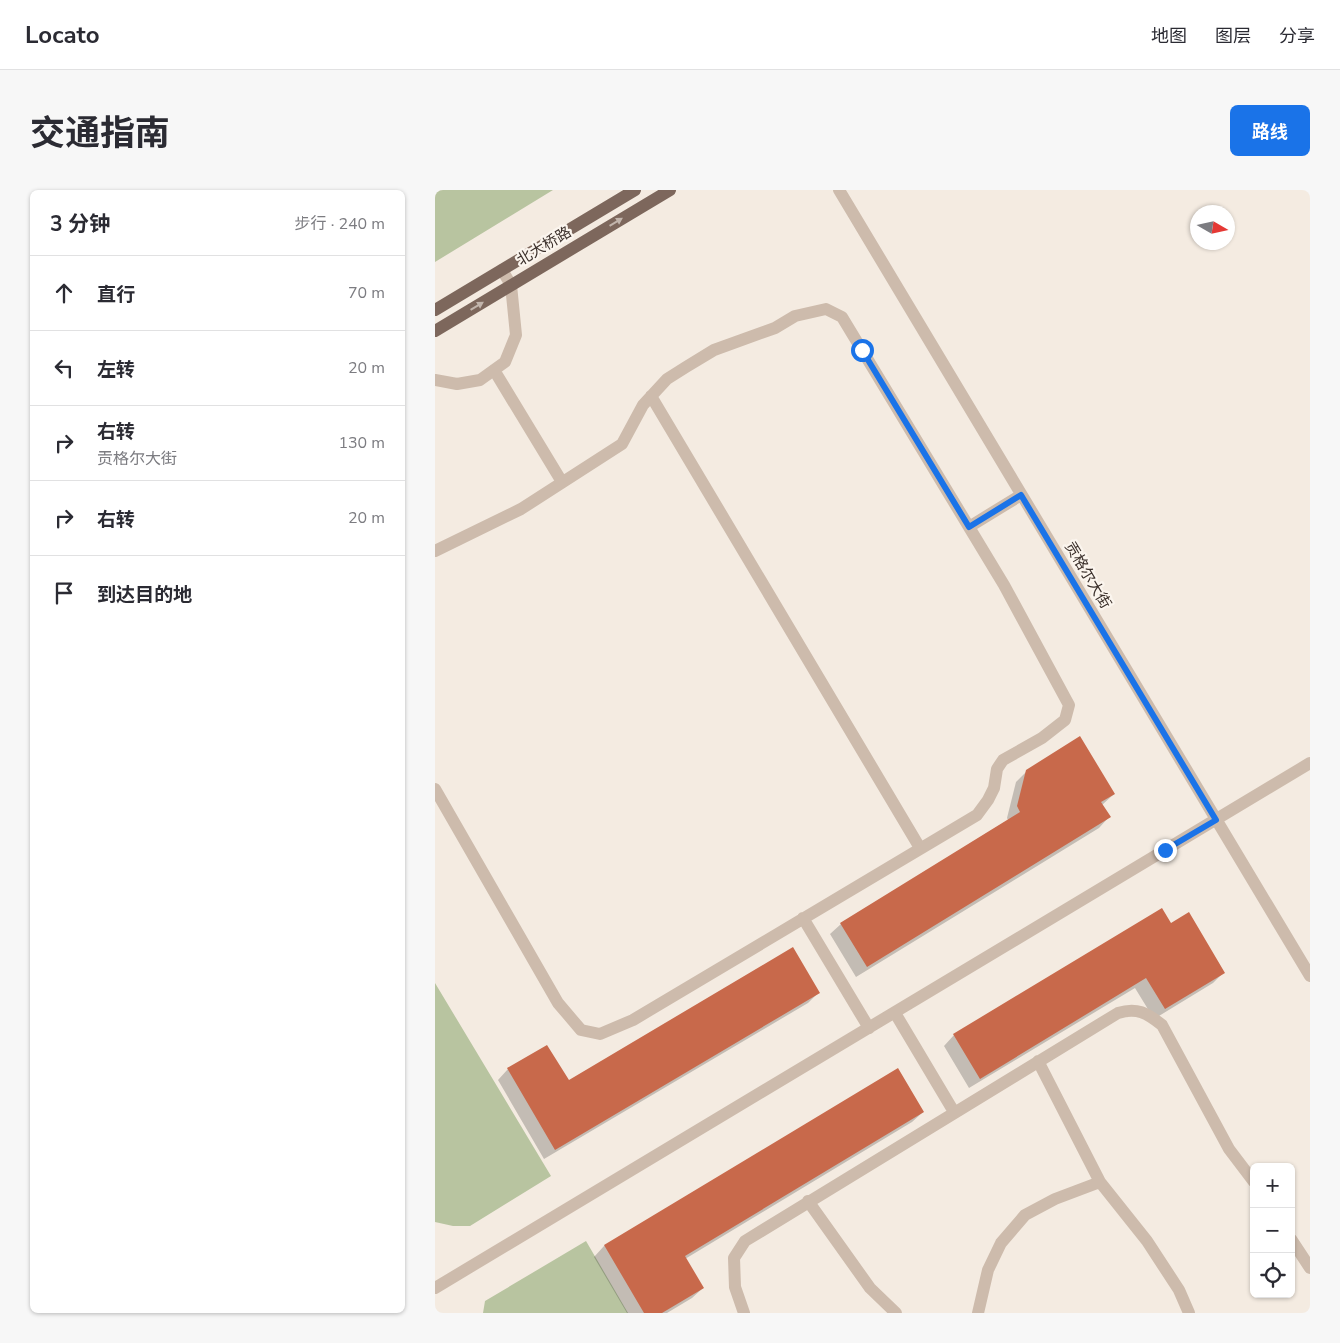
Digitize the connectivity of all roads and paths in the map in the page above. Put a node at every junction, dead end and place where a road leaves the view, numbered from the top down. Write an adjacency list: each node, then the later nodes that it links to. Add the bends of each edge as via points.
1 (635, 190): 4 (main road, 北大桥路)
2 (670, 190): 5 (main road, 北大桥路, one-way to 2)
3 (839, 190): 12 (street, 贡格尔大街)
4 (502, 270): 5 (street); 6 (main road, 北大桥路)
5 (511, 285): 7 (main road, 北大桥路, one-way to 5); 8 (street, via 516,335 505,362)
6 (435, 310)
7 (435, 331)
8 (493, 370): 9 (street, via 479,380 457,384); 11 (street)
9 (435, 380)
10 (651, 396): 11 (street, via 622,444); 13 (street, via 667,380 714,350 775,328 795,316 826,309 842,317); 18 (street)
11 (562, 482): 14 (street, via 521,509)
12 (1021, 495): 13 (street); 17 (street, 贡格尔大街)
13 (969, 527): 18 (street, via 1009,593 1069,705 1065,720 1042,738 1003,760 997,769 994,788 977,815)
14 (435, 551)
15 (1310, 763): 17 (street)
16 (435, 789): 19 (street, via 558,1002 581,1030 601,1034 633,1020)
17 (1216, 820): 20 (street, 贡格尔大街); 21 (street)
18 (920, 848): 19 (street)
19 (803, 918): 22 (street)
20 (1310, 976)
21 (895, 1013): 22 (street); 24 (street)
22 (869, 1028): 30 (street)
23 (1038, 1061): 24 (street); 25 (street, via 1118,1013 1130,1009 1147,1012 1162,1025 1229,1149); 26 (street)
24 (954, 1112): 27 (street)
25 (1250, 1177)
26 (1101, 1182): 33 (street, via 1055,1199 1025,1215 1001,1243 988,1270); 34 (street, via 1147,1241 1179,1290)
27 (807, 1201): 31 (street, via 745,1241 734,1258 735,1287); 32 (street, via 870,1288)
28 (1295, 1245): 29 (street)
29 (1310, 1268)
30 (435, 1288)
31 (744, 1313)
32 (896, 1313)
33 (977, 1313)
34 (1189, 1313)

